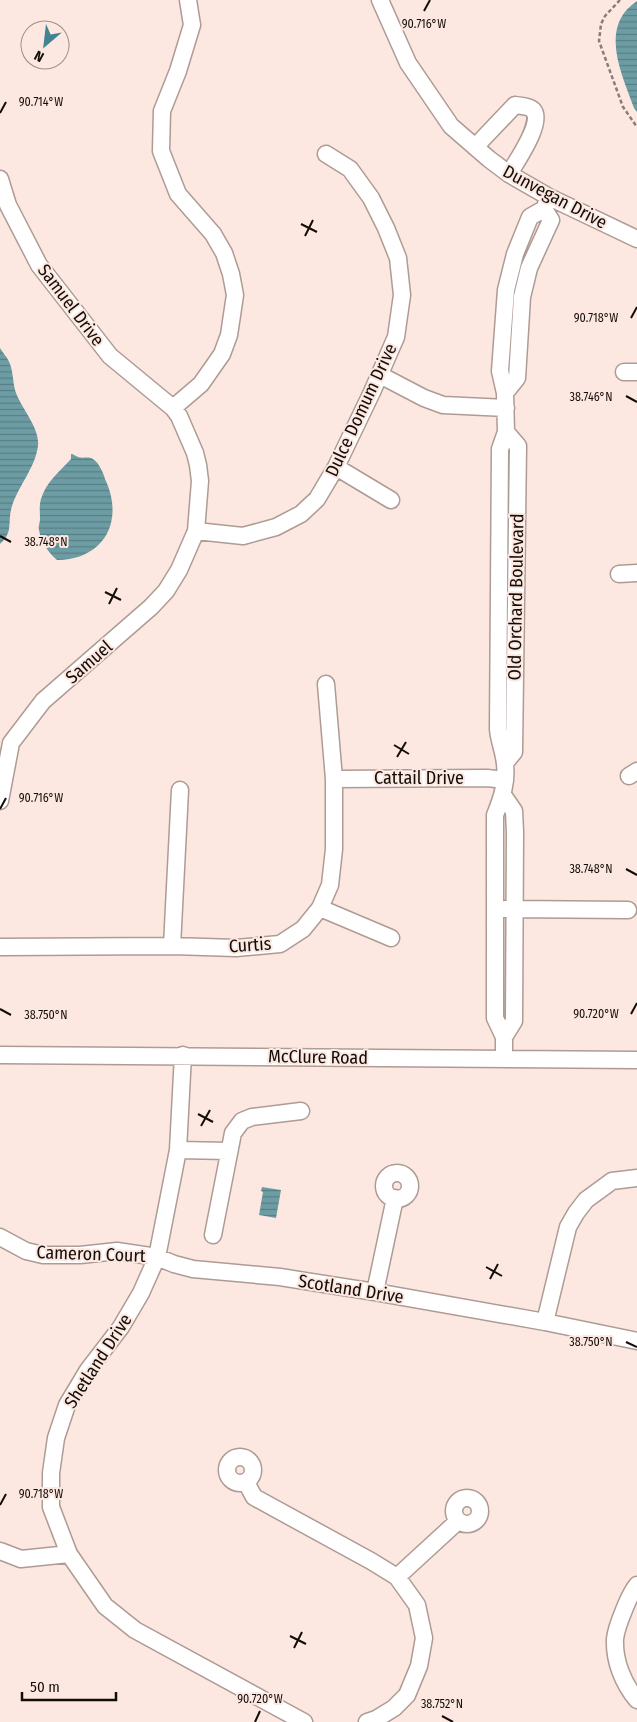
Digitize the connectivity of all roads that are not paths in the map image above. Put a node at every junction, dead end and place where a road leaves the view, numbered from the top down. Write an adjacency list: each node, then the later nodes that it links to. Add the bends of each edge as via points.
1 (188, 0): 11 (street, via 192,26 162,111 161,151 178,194 213,234 224,253 235,294 229,335 222,354 200,384)
2 (380, 0): 3 (street, Dunvegan Drive, via 408,63 451,126)
3 (475, 146): 5 (street, Dunvegan Drive); 5 (street, via 515,105 534,111 537,117 535,129)
4 (326, 154): 9 (street, Dulce Domum Drive, via 350,169 371,198 398,258 402,295 396,337)
5 (509, 174): 7 (street, Dunvegan Drive)
6 (0, 179): 11 (street, Samuel Drive, via 8,205 39,264 110,356)
7 (546, 203): 8 (street, Dunvegan Drive); 10 (street, Old Orchard Boulevard, via 530,217 515,254 506,290 500,371)
8 (637, 239)
9 (380, 375): 10 (street, via 443,405); 12 (street, Dulce Domum Drive)
10 (506, 400): 19 (street, Old Orchard Boulevard, via 506,432 500,449 498,729 505,763)
11 (173, 408): 14 (street, Samuel Drive, via 198,465)
12 (336, 467): 13 (street); 14 (street, Dulce Domum Drive, via 317,499 301,514 276,527 243,536)
13 (391, 500)
14 (196, 531): 21 (street, Samuel, via 166,591 44,700 11,743)
15 (637, 573): 16 (street)
16 (619, 574)
17 (326, 684): 18 (street, Curtis)
18 (334, 779): 19 (street, Cattail Drive, via 487,778); 22 (street, Curtis, via 334,848 330,885)
19 (504, 787): 23 (street, Old Orchard Boulevard, via 495,815); 24 (street, Old Orchard Boulevard, via 514,811)
20 (180, 790): 27 (street)
21 (0, 801)
22 (320, 908): 26 (street); 27 (street, Curtis, via 303,929 280,944 236,948)
23 (496, 909): 24 (street); 29 (street, Old Orchard Boulevard, via 495,1018)
24 (515, 909): 25 (street); 29 (street, Old Orchard Boulevard, via 514,1021)
25 (628, 910)
26 (391, 938)
27 (172, 946): 28 (street, Curtis)
28 (0, 947)
29 (504, 1038): 32 (street, Old Orchard Boulevard)
30 (0, 1055): 31 (street, McClure Road)
31 (183, 1055): 32 (street, McClure Road); 35 (street, Shetland Drive)
32 (504, 1059): 33 (street, McClure Road)
33 (637, 1060)
34 (301, 1111): 36 (street, via 242,1121 234,1133)
35 (178, 1150): 36 (street); 41 (street, Shetland Drive)
36 (229, 1151): 39 (street)
37 (637, 1178): 43 (street, via 612,1181 586,1200 576,1213 568,1227)
38 (395, 1198): 42 (street)
39 (214, 1235)
40 (0, 1237): 41 (street, Cameron Court, via 26,1251 43,1255 117,1251)
41 (157, 1257): 42 (street, Scotland Drive, via 193,1269 280,1277); 48 (street, Shetland Drive, via 121,1327 88,1370 67,1405 56,1438 51,1507)
42 (375, 1292): 43 (street, Scotland Drive)
43 (545, 1322): 44 (street, Scotland Drive)
44 (637, 1341)
45 (246, 1482): 49 (street, via 254,1496)
46 (458, 1520): 49 (street)
47 (0, 1551): 48 (street, via 21,1559)
48 (69, 1554): 53 (street, Shetland Drive, via 105,1606 135,1630)
49 (397, 1577): 52 (street, via 417,1606 424,1638 419,1666 407,1695 394,1708)
50 (637, 1585): 51 (street, via 615,1638 618,1667 626,1686)
51 (637, 1700)
52 (372, 1721)
53 (304, 1722)

